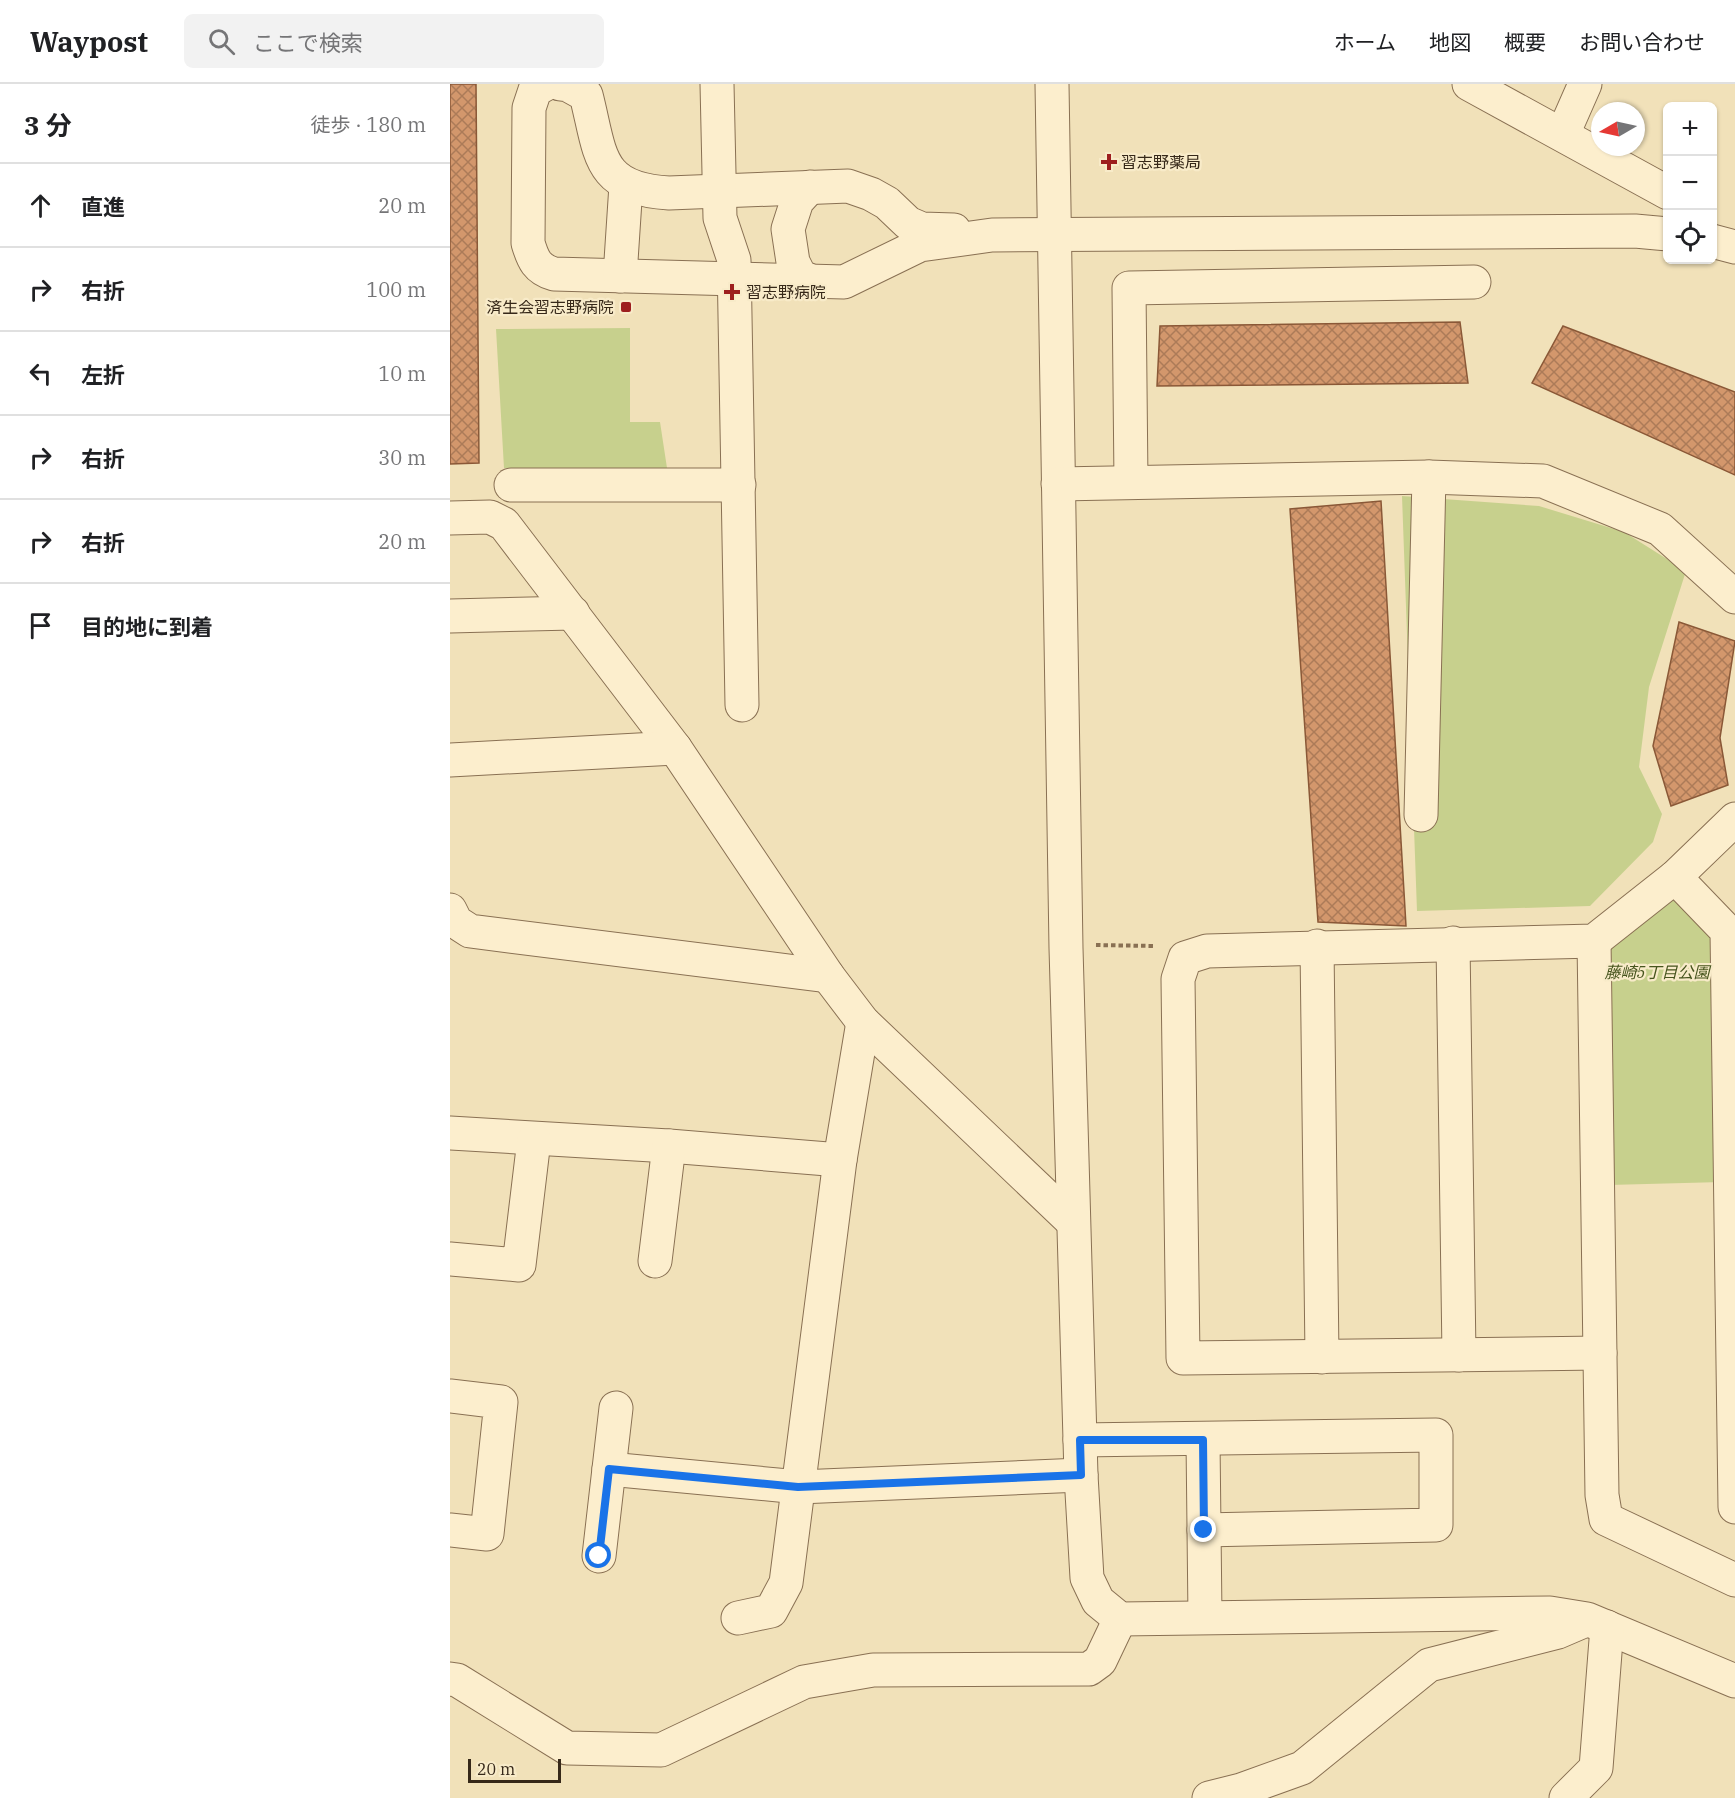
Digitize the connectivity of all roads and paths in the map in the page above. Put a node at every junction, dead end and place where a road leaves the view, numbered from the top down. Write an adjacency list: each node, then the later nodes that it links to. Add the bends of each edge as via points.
1 (546, 84): 14 (street, via 535,90 529,108 528,243 533,259 541,270 554,274)
2 (560, 84): 8 (street, via 586,95 599,154 611,174)
3 (717, 84): 11 (street)
4 (1052, 84): 12 (street)
5 (1469, 84): 7 (street)
6 (1585, 84): 7 (street)
7 (1563, 134): 10 (street)
8 (626, 185): 11 (street, via 648,192); 14 (street)
9 (810, 187): 11 (street); 12 (street, via 848,186 871,194 922,229); 16 (street, via 797,201 788,229 793,262 800,276)
10 (1663, 190)
11 (718, 191): 15 (street, via 721,229 734,260)
12 (1055, 234): 13 (street); 16 (street, via 992,235 920,245 844,282); 21 (street)
13 (1663, 234)
14 (620, 276): 15 (street)
15 (734, 278): 16 (street); 22 (street)
16 (813, 282)
17 (1474, 282): 19 (street, via 1129,288)
18 (1429, 477): 19 (street); 24 (street, via 1544,481 1660,529); 30 (street)
19 (1131, 483): 21 (street)
20 (511, 484): 22 (street)
21 (1058, 484): 37 (street)
22 (739, 485): 27 (street)
23 (450, 518): 25 (street, via 490,517 504,524)
24 (1735, 597)
25 (573, 612): 26 (street); 28 (street)
26 (450, 616)
27 (742, 705)
28 (675, 748): 29 (street); 39 (street)
29 (450, 760)
30 (1421, 815)
31 (1735, 819): 32 (street)
32 (1675, 877): 34 (street); 58 (street, via 1727,931)
33 (450, 910): 39 (street, via 456,922 470,931)
34 (1594, 940): 35 (street); 48 (street)
35 (1453, 943): 36 (street); 49 (street)
36 (1317, 946): 38 (street, via 1206,951); 50 (street)
37 (1066, 948): 38 (path, via 1101,944 1162,946); 45 (street)
38 (1185, 958): 50 (street, via 1178,979 1183,1358)
39 (828, 976): 40 (street)
40 (863, 1022): 44 (street); 45 (street)
41 (450, 1133): 42 (street)
42 (534, 1140): 43 (street); 46 (street, via 519,1265)
43 (669, 1146): 44 (street); 47 (street)
44 (840, 1160): 57 (street)
45 (1073, 1222): 53 (street)
46 (450, 1259)
47 (655, 1261)
48 (1599, 1353): 49 (street); 62 (street, via 1602,1496 1606,1519)
49 (1459, 1355): 50 (street)
50 (1322, 1357)
51 (450, 1396): 59 (street, via 501,1402 487,1534)
52 (616, 1408): 55 (street)
53 (1080, 1440): 54 (street); 56 (street)
54 (1203, 1440): 60 (street); 60 (street, via 1436,1435 1436,1525)
55 (609, 1469): 57 (street); 61 (street)
56 (1081, 1475): 57 (street); 65 (street, via 1087,1578 1098,1601)
57 (798, 1487): 64 (street, via 786,1583 771,1611)
58 (1735, 1507)
59 (450, 1530)
60 (1204, 1530): 63 (street)
61 (599, 1556)
62 (1735, 1580)
63 (1205, 1617): 65 (street); 66 (street, via 1550,1613)
64 (738, 1618)
65 (1120, 1619): 67 (street, via 1100,1661 1089,1669 873,1670 804,1682 661,1750 567,1748)
66 (1597, 1623): 68 (street); 69 (street, via 1429,1665 1302,1768); 70 (street, via 1596,1768)
67 (450, 1679)
68 (1735, 1681)
69 (1209, 1798)
70 (1566, 1798)

